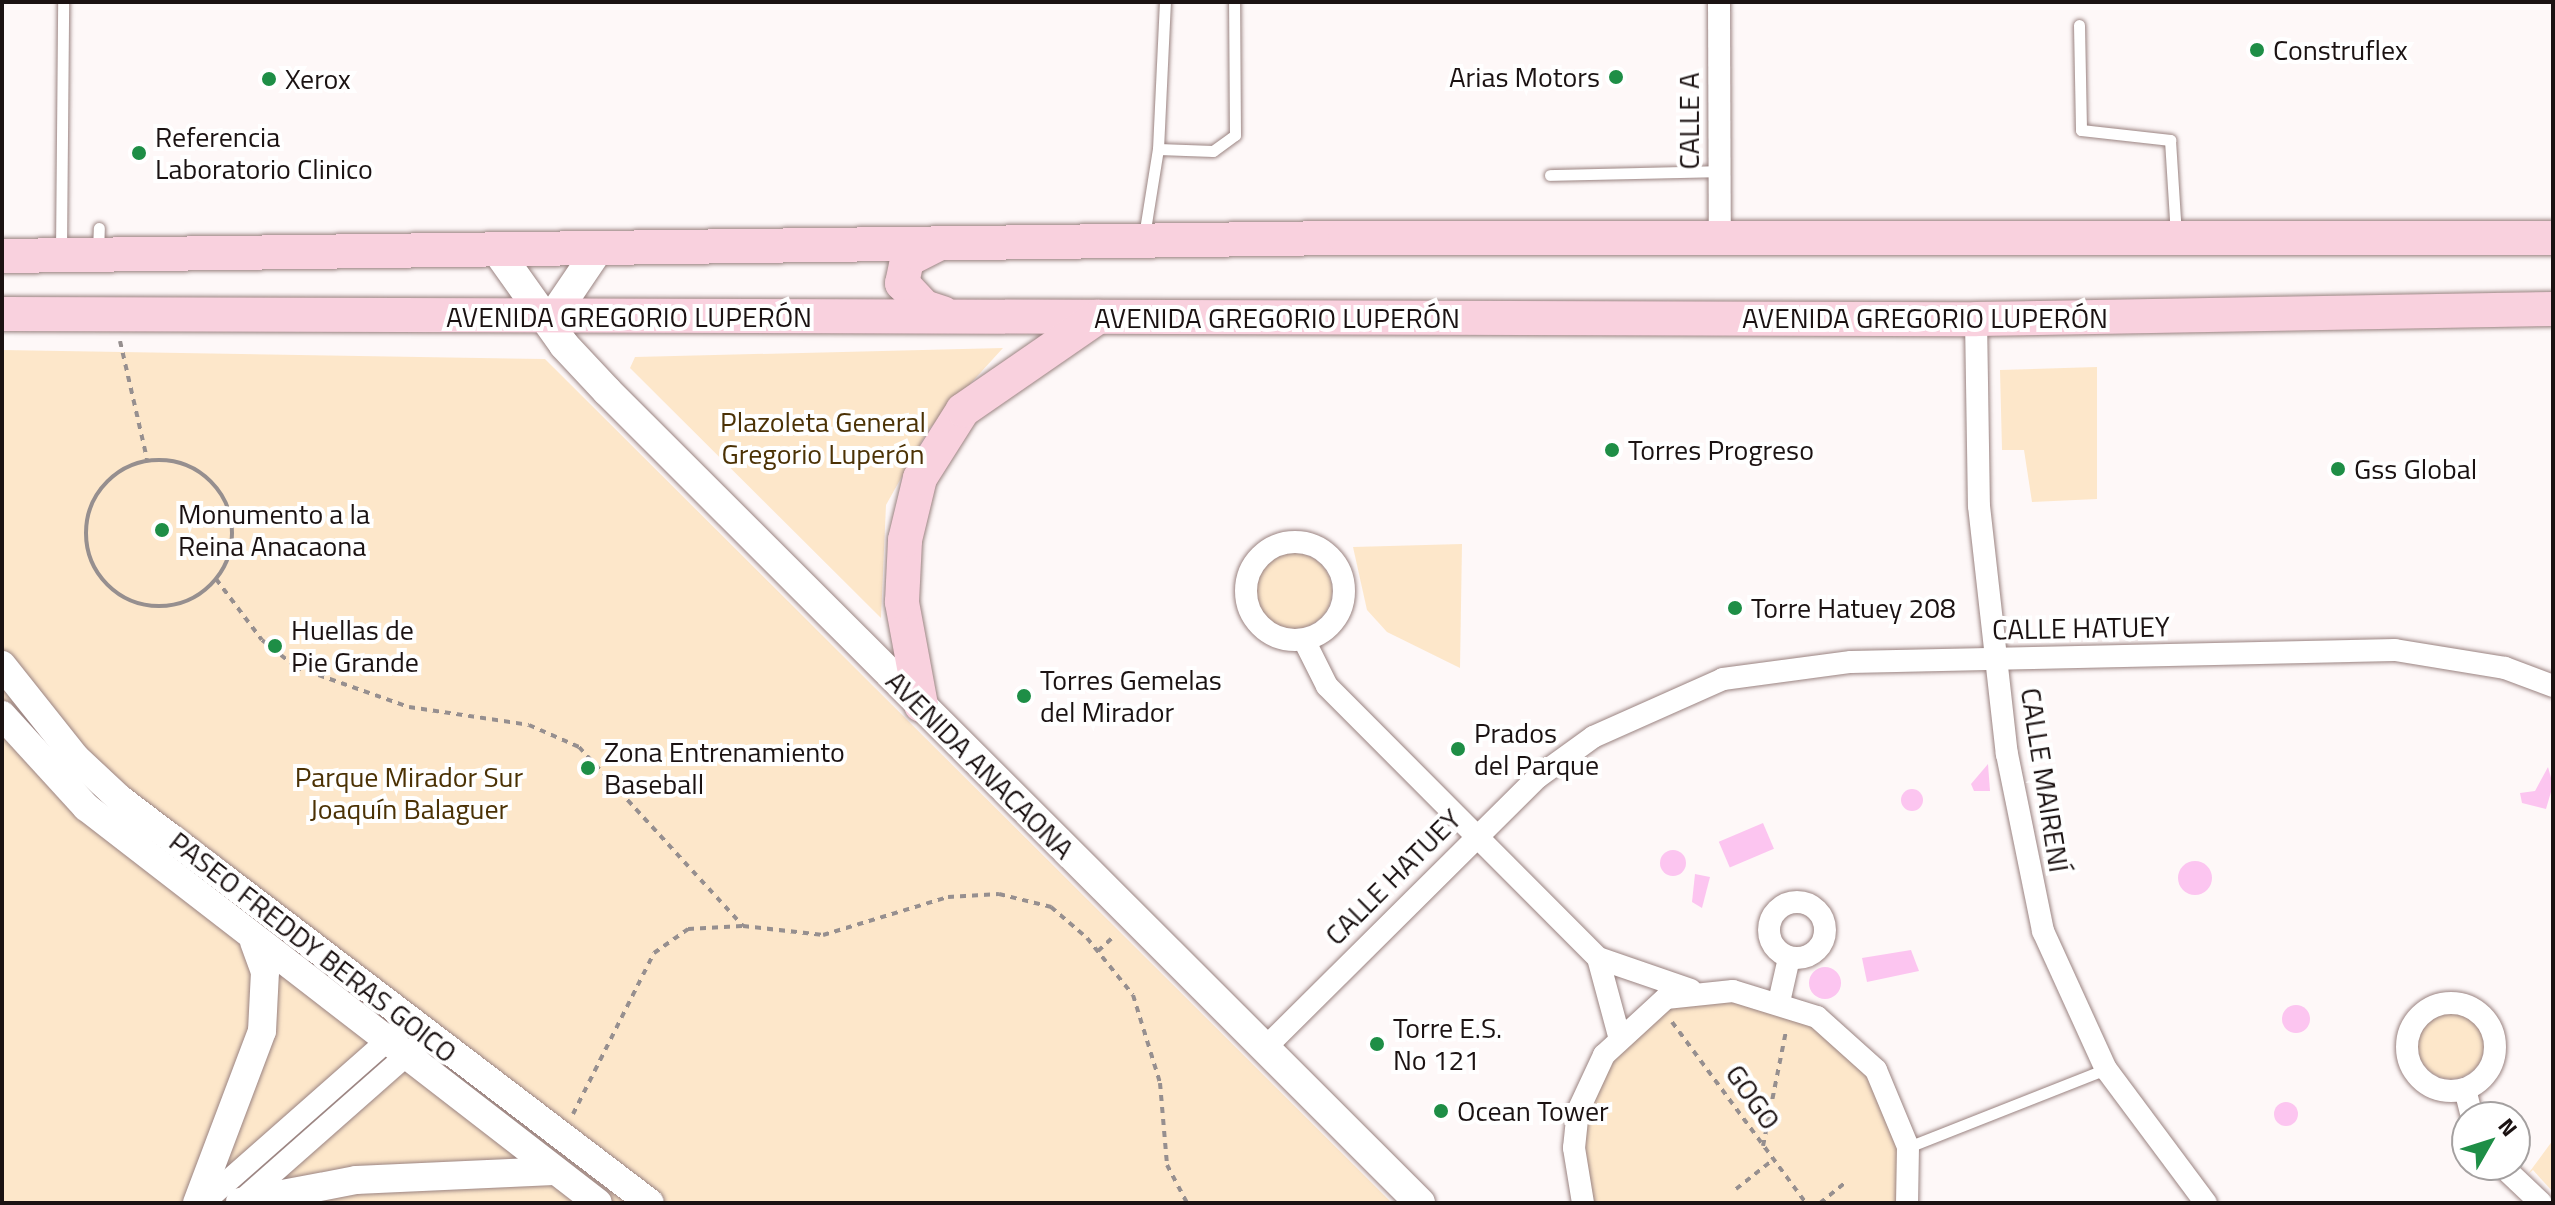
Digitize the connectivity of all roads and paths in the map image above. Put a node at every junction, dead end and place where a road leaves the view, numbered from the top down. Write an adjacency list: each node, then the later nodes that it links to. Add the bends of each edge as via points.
1 (63, 2): 17 (lane)
2 (1165, 2): 6 (lane)
3 (1234, 2): 6 (lane, via 1235,135 1213,151)
4 (1719, 2): 7 (street, CALLE A)
5 (2079, 25): 9 (lane, via 2081,130 2170,140)
6 (1158, 149): 12 (lane)
7 (1720, 171): 8 (lane); 11 (street, CALLE A)
8 (1550, 175)
9 (2176, 237): 10 (main road); 11 (main road)
10 (2553, 238)
11 (1720, 239): 12 (main road)
12 (1143, 241): 13 (main road)
13 (941, 243): 14 (main road); 19 (main road, via 907,260 902,283 924,307)
14 (597, 251): 15 (main road); 23 (main road)
15 (498, 252): 17 (main road, via 99,242); 23 (main road, AVENIDA ANACAONA)
16 (2, 256): 17 (main road)
17 (60, 256)
18 (2553, 309): 24 (main road, AVENIDA GREGORIO LUPERÓN)
19 (950, 314): 21 (main road, AVENIDA GREGORIO LUPERÓN); 23 (main road, AVENIDA GREGORIO LUPERÓN)
20 (12, 316): 22 (main road, AVENIDA GREGORIO LUPERÓN)
21 (1098, 317): 24 (main road, AVENIDA GREGORIO LUPERÓN); 31 (main road, via 963,410 920,478 905,540 902,602)
22 (120, 319): 23 (main road, AVENIDA GREGORIO LUPERÓN); 25 (path)
23 (551, 319): 31 (main road, AVENIDA ANACAONA, via 586,368)
24 (1976, 319): 28 (street, CALLE MAIRENÍ, via 1979,506)
25 (147, 459): 26 (path, via 196,469 222,496 233,532); 26 (path, via 112,476 89,506 84,532 102,580 146,606 173,606)
26 (216, 579): 34 (path, via 262,640 296,667 409,707 529,725 579,747)
27 (1304, 640): 27 (street, via 1340,611 1342,579 1325,553 1279,545 1247,579 1250,611 1272,635); 33 (street, via 1327,686)
28 (1997, 660): 30 (street, CALLE HATUEY, via 2395,650 2479,662); 33 (street, CALLE HATUEY, via 1851,662 1701,685 1593,737); 46 (street, CALLE MAIRENÍ, via 2021,846 2043,931)
29 (2, 665): 42 (street, PASEO FREDDY BERAS GOICO, via 66,747 120,799)
30 (2553, 686)
31 (921, 705): 45 (main road, AVENIDA ANACAONA)
32 (2, 715): 36 (street, PASEO FREDDY BERAS GOICO, via 86,807)
33 (1475, 838): 38 (street); 45 (street, CALLE HATUEY)
34 (743, 926): 37 (path, via 823,935 948,897 999,894 1051,907); 49 (path, via 688,929 654,953)
35 (1113, 937): 37 (path)
36 (254, 942): 44 (street, PASEO FREDDY BERAS GOICO); 57 (street, via 265,972 262,1031)
37 (1098, 951): 61 (path, via 1133,995 1160,1083 1167,1165)
38 (1598, 958): 40 (street); 43 (street)
39 (1789, 958): 41 (street)
40 (1687, 1000): 41 (street); 43 (street, via 1666,998); 50 (path, GOGO, via 1667,1014)
41 (1783, 1011): 50 (path); 51 (street, via 1847,1038 1876,1070)
42 (418, 1029): 44 (street); 60 (street, PASEO FREDDY BERAS GOICO)
43 (1619, 1036): 63 (street, via 1578,1111 1574,1148)
44 (395, 1048): 53 (street, PASEO FREDDY BERAS GOICO); 57 (street); 58 (street)
45 (1264, 1049): 62 (main road, AVENIDA ANACAONA)
46 (2106, 1069): 51 (lane); 67 (street, CALLE MAIRENÍ)
47 (2465, 1089): 47 (street, via 2493,1060 2492,1032 2475,1010 2433,1006 2407,1040 2412,1070 2435,1089); 48 (street)
48 (2468, 1101)
49 (569, 1123)
50 (1763, 1146): 52 (path, GOGO)
51 (1908, 1147): 66 (street)
52 (1774, 1159): 56 (path); 64 (path, GOGO)
53 (554, 1171): 58 (street, via 356,1180); 59 (street, PASEO FREDDY BERAS GOICO)
54 (2518, 1181): 68 (street)
55 (1846, 1182): 65 (path)
56 (1736, 1189)
57 (200, 1203)
58 (240, 1203)
59 (598, 1203)
60 (650, 1203)
61 (1187, 1203)
62 (1420, 1203)
63 (1583, 1203)
64 (1806, 1203)
65 (1820, 1203)
66 (1907, 1203)
67 (2206, 1203)
68 (2541, 1203)

